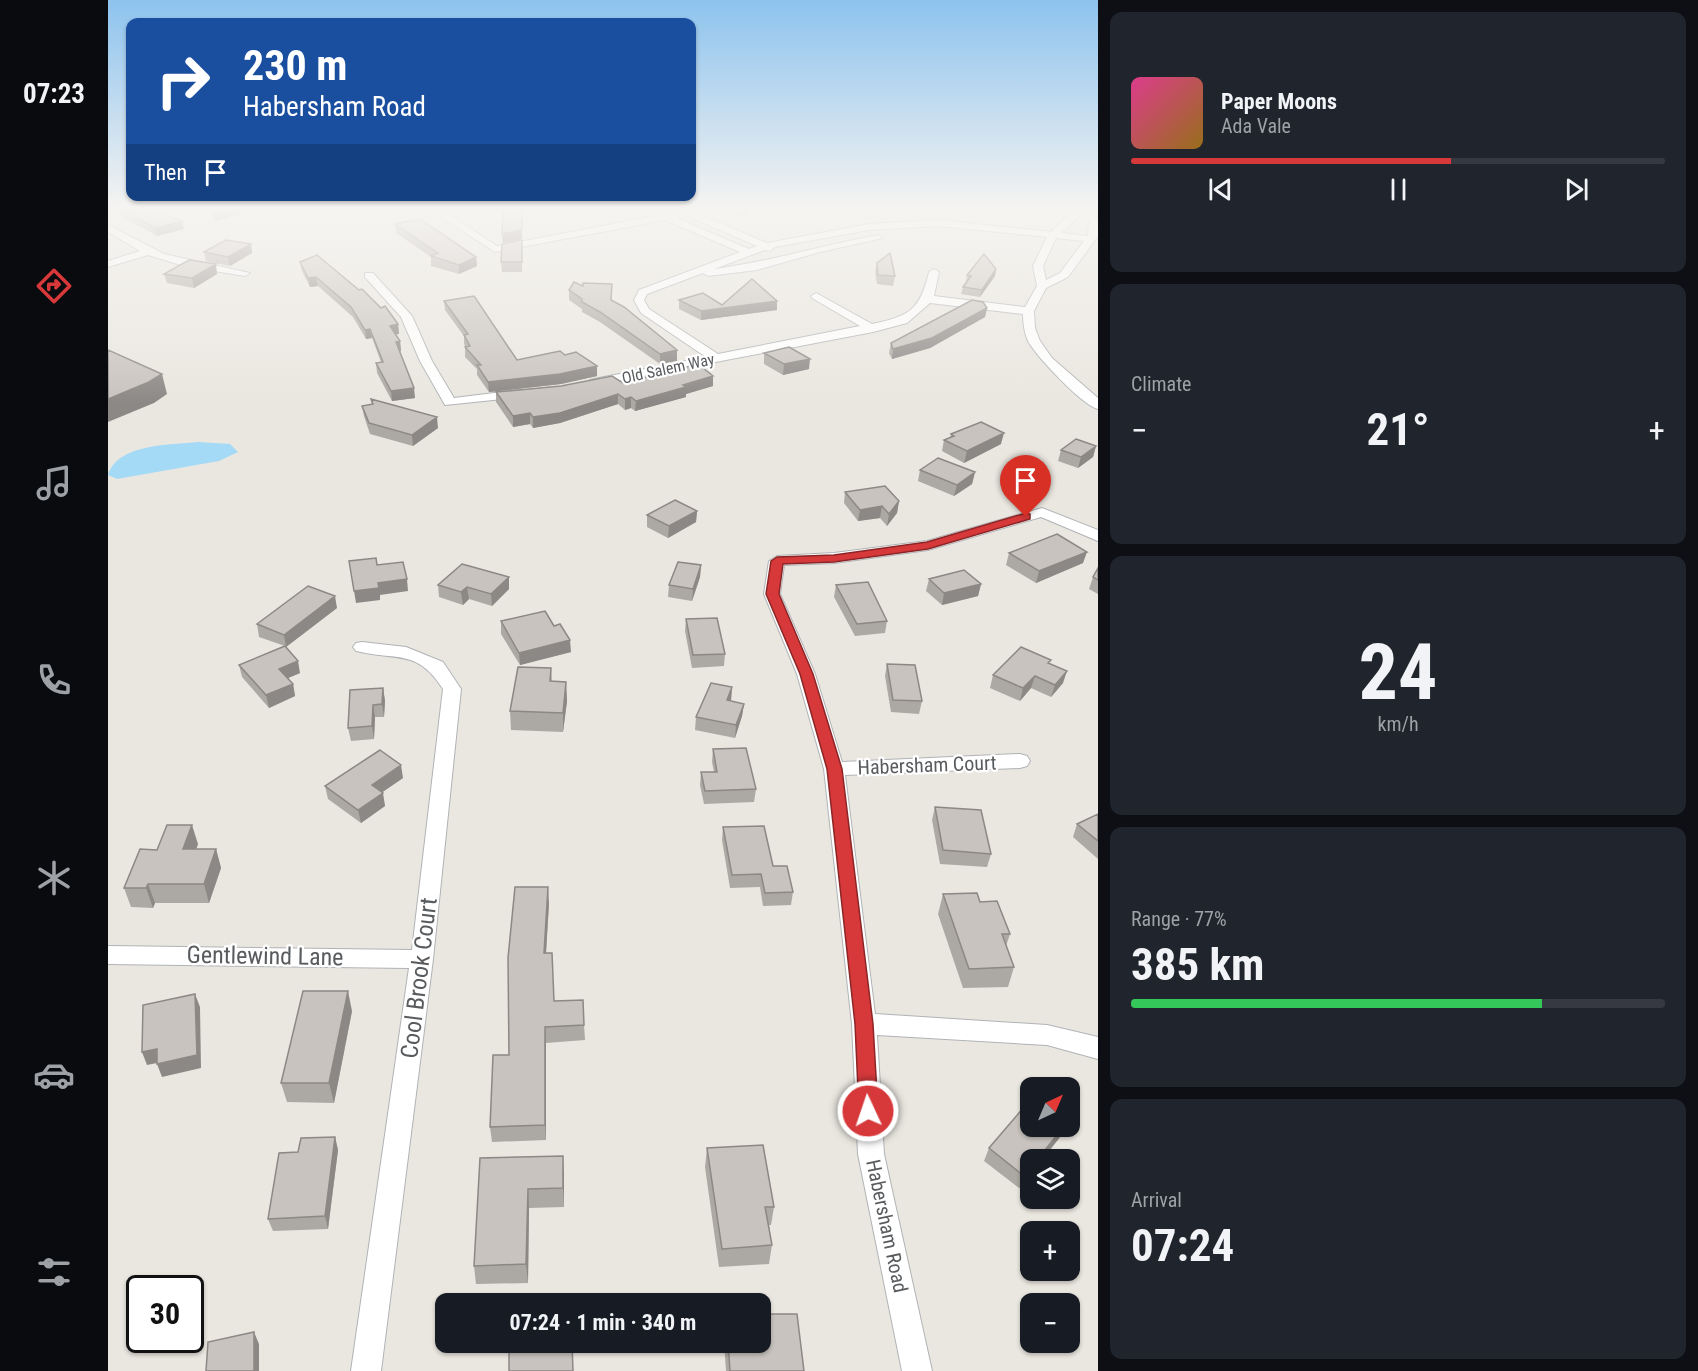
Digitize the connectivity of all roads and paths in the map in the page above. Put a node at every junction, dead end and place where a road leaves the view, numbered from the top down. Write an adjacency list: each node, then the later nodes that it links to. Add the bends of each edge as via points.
1 (369, 275): 14 (street, via 406,316 450,402)
2 (694, 275): 6 (street)
3 (933, 275): 9 (street)
4 (1040, 275): 7 (street)
5 (1064, 275): 7 (street)
6 (686, 276): 12 (street, via 644,292 639,300 645,310)
7 (1042, 286): 10 (street)
8 (816, 296): 11 (street)
9 (928, 298): 10 (street); 11 (street, Old Salem Way, via 903,321)
10 (1028, 311): 15 (street, via 1034,341 1048,361)
11 (873, 328): 12 (street, Old Salem Way)
12 (714, 357): 13 (street, Old Salem Way)
13 (583, 386)
14 (527, 393)
15 (1098, 405)
16 (1098, 536): 19 (street, Habersham Road, via 1042,512 928,545 834,558 777,561 772,594 806,674)
17 (362, 647): 21 (street, Cool Brook Court, via 406,652 436,666 452,689)
18 (1020, 761): 19 (street, Habersham Court)
19 (834, 769): 22 (street, Habersham Road)
20 (108, 955): 21 (street, Gentlewind Lane)
21 (422, 958): 24 (street, Cool Brook Court)
22 (864, 1024): 23 (street, via 1047,1035); 25 (street, Habersham Road, via 871,1154)
23 (1098, 1048)
24 (366, 1371)
25 (917, 1371)

